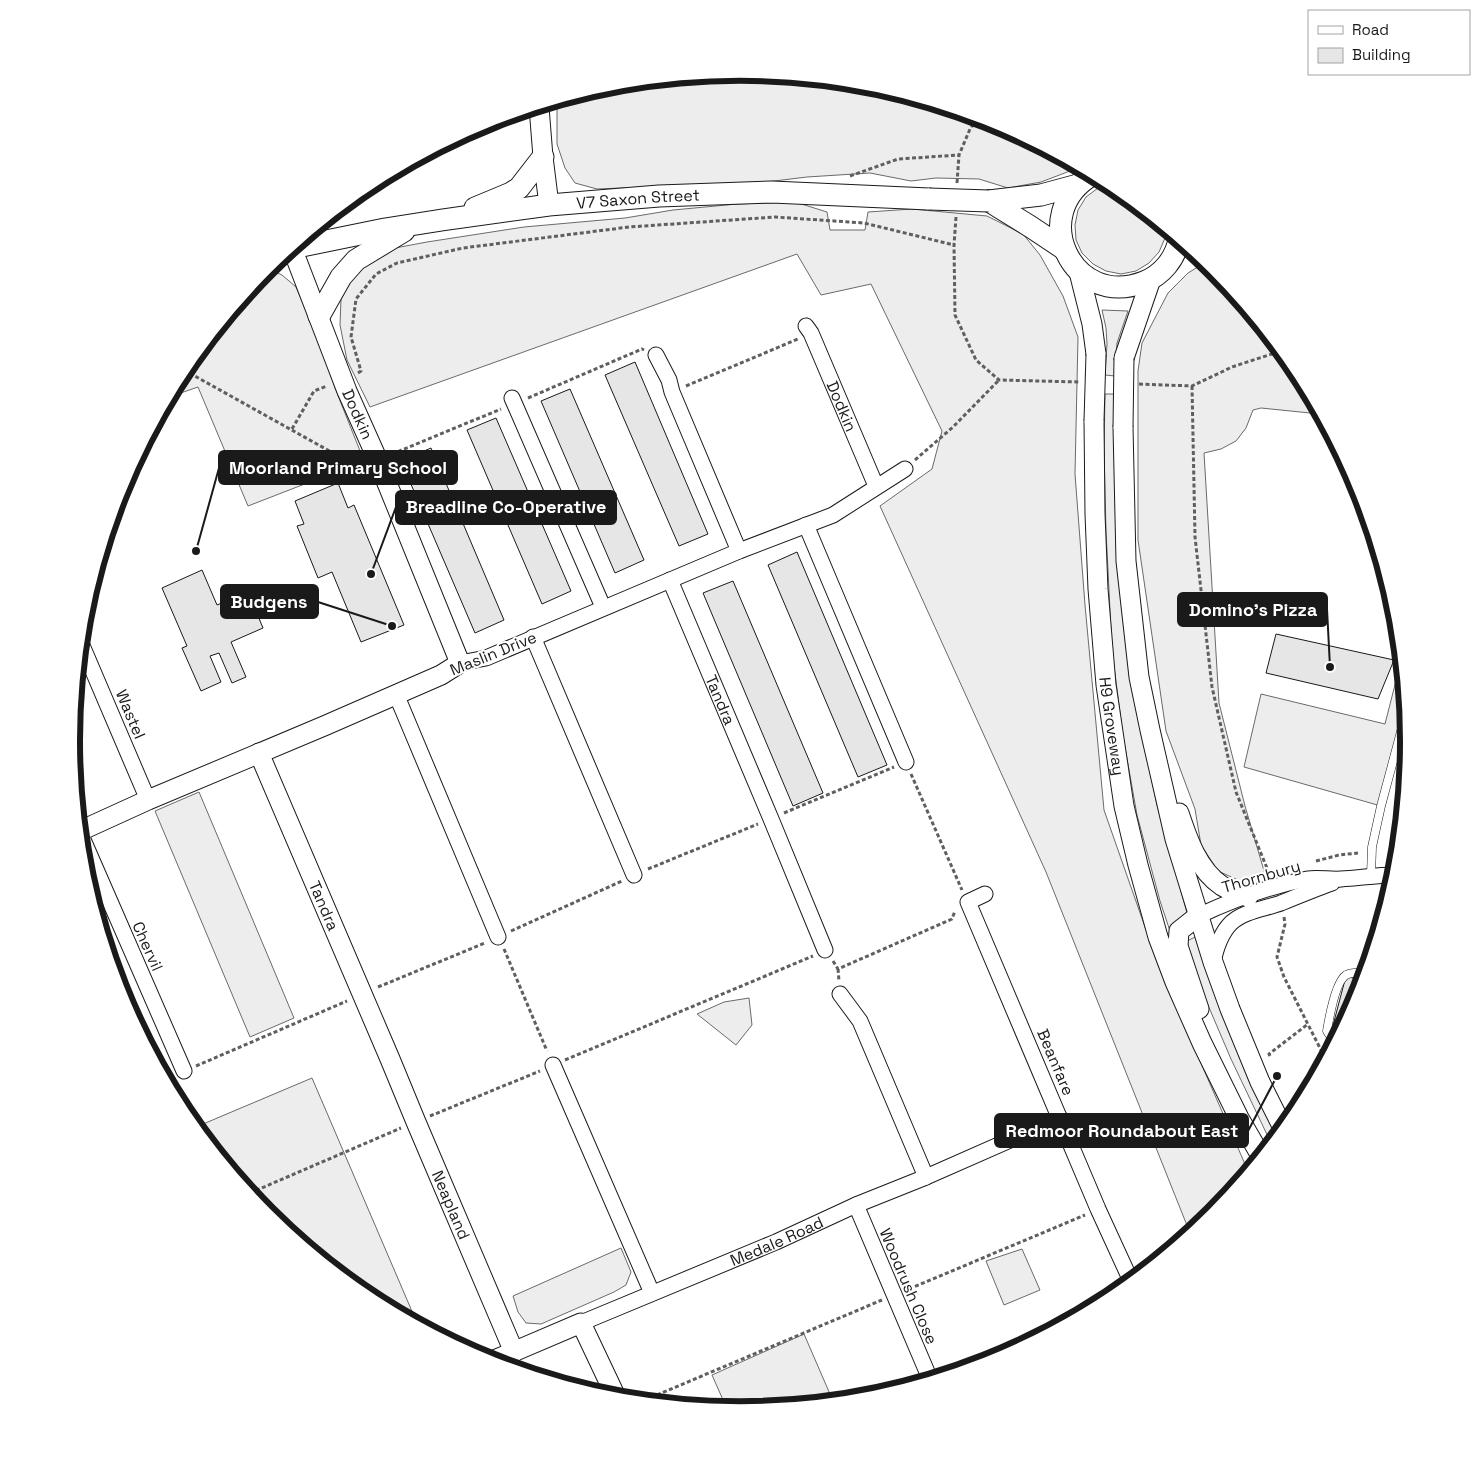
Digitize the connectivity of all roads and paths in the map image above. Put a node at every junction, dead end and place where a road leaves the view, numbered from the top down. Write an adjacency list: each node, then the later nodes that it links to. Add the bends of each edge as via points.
1 (539, 112): 4 (street)
2 (974, 124): 3 (path)
3 (959, 155): 5 (path, via 898,159); 7 (path)
4 (543, 157): 9 (street); 11 (main road, via 519,188 511,193)
5 (848, 177)
6 (1085, 180): 8 (main road, V7 Saxon Street, via 1041,195); 15 (main road, via 1068,199 1061,215)
7 (957, 185)
8 (989, 201): 9 (main road, V7 Saxon Street, bridge, via 772,192 685,194); 15 (main road, V7 Saxon Street)
9 (549, 205): 11 (main road, V7 Saxon Street)
10 (956, 215): 13 (path)
11 (442, 220): 12 (main road, V7 Saxon Street)
12 (417, 224): 14 (main road, V7 Saxon Street); 20 (main road, via 356,260 341,277)
13 (954, 244): 25 (path, via 864,223 775,217 629,227 463,248 396,263 376,274 356,299 351,337 361,371); 26 (path, via 955,315 976,360)
14 (304, 246)
15 (1064, 249): 18 (main road)
16 (1175, 250): 19 (main road, via 1162,271)
17 (295, 254): 20 (street, Dodkin)
18 (1079, 272): 19 (main road, via 1114,288 1133,286); 70 (street, H9 Groveway, bridge, via 1096,354 1094,514 1098,589 1106,685 1124,806 1158,937)
19 (1151, 279): 44 (street, H9 Groveway, bridge, via 1124,358 1123,427 1126,561 1139,677)
20 (319, 316): 25 (street, Dodkin)
21 (808, 330): 30 (path); 35 (street, Dodkin)
22 (1275, 354): 29 (path, via 1232,367)
23 (656, 355): 30 (street)
24 (191, 374): 32 (path)
25 (342, 379): 32 (path, via 314,391); 33 (street, Dodkin)
26 (999, 380): 27 (path); 34 (path, via 953,428)
27 (1086, 382)
28 (1134, 384): 29 (path)
29 (1192, 386): 56 (path, via 1195,537 1212,687 1236,792)
30 (672, 392): 37 (street)
31 (512, 398): 39 (street)
32 (292, 429): 33 (path, via 333,453)
33 (376, 456): 42 (street, Dodkin)
34 (905, 469): 35 (street, Maslin Drive)
35 (876, 486): 36 (street, Maslin Drive, via 833,515)
36 (806, 525): 37 (street, Maslin Drive); 47 (street)
37 (739, 551): 38 (street, Maslin Drive)
38 (670, 580): 39 (street, Maslin Drive); 49 (street, Tandra)
39 (603, 607): 40 (street, Maslin Drive)
40 (533, 637): 42 (street, Maslin Drive, via 486,658); 52 (street)
41 (86, 655): 48 (street, Wastel)
42 (460, 663): 43 (street, Maslin Drive, via 441,675)
43 (396, 694): 46 (street, Maslin Drive); 62 (street)
44 (1150, 730): 58 (street, via 1187,835 1205,871 1223,886); 61 (street, H9 Groveway, via 1175,839)
45 (1400, 736): 53 (lane, via 1372,847)
46 (259, 753): 48 (street, Maslin Drive); 66 (street, Tandra)
47 (906, 762): 49 (path); 60 (path)
48 (148, 800): 50 (street, Maslin Drive)
49 (771, 819): 52 (path); 63 (street, Tandra)
50 (86, 828)
51 (92, 861): 75 (street, Chervil)
52 (634, 875): 62 (path)
53 (1370, 875): 54 (street, Thornbury); 55 (street, Thornbury)
54 (1386, 875)
55 (1340, 879): 56 (street, Thornbury, via 1309,879); 59 (street)
56 (1275, 887): 58 (street, Thornbury)
57 (985, 894): 60 (street)
58 (1248, 896): 61 (street, Thornbury)
59 (1280, 903): 64 (street, via 1250,912 1229,925); 68 (path, via 1286,924 1277,957)
60 (962, 904): 63 (path, via 952,919 838,969); 76 (street, Beanfare)
61 (1198, 916): 64 (street, H9 Groveway); 70 (street, via 1179,931 1178,946 1201,1014)
62 (498, 937): 66 (path); 74 (path)
63 (825, 950): 74 (path)
64 (1212, 962): 77 (street, H9 Groveway, via 1260,1082)
65 (1358, 973): 69 (lane, via 1347,974 1340,981 1327,1031)
66 (362, 994): 72 (street, Tandra); 75 (path)
67 (840, 994): 79 (street, via 860,1021)
68 (1308, 1024): 71 (path); 73 (path, via 1269,1054)
69 (1330, 1036)
70 (1202, 1043): 78 (street, H9 Groveway)
71 (1322, 1052)
72 (390, 1059): 86 (street, Neapland)
73 (1272, 1061)
74 (553, 1066): 83 (street)
75 (184, 1071)
76 (1060, 1118): 79 (street, Medale Road); 81 (street, Beanfare)
77 (1280, 1121)
78 (1258, 1150)
79 (926, 1178): 80 (street, Medale Road)
80 (856, 1206): 83 (street, Medale Road); 84 (street, Woodrush Close)
81 (1098, 1209): 82 (street, Beanfare); 84 (path)
82 (1128, 1275)
83 (652, 1293): 85 (street, Medale Road)
84 (893, 1296): 88 (street, Woodrush Close); 90 (path)
85 (581, 1323): 86 (street, Medale Road); 89 (street)
86 (514, 1352): 87 (street, Medale Road)
87 (503, 1357)
88 (928, 1374)
89 (611, 1388)
90 (657, 1395)

